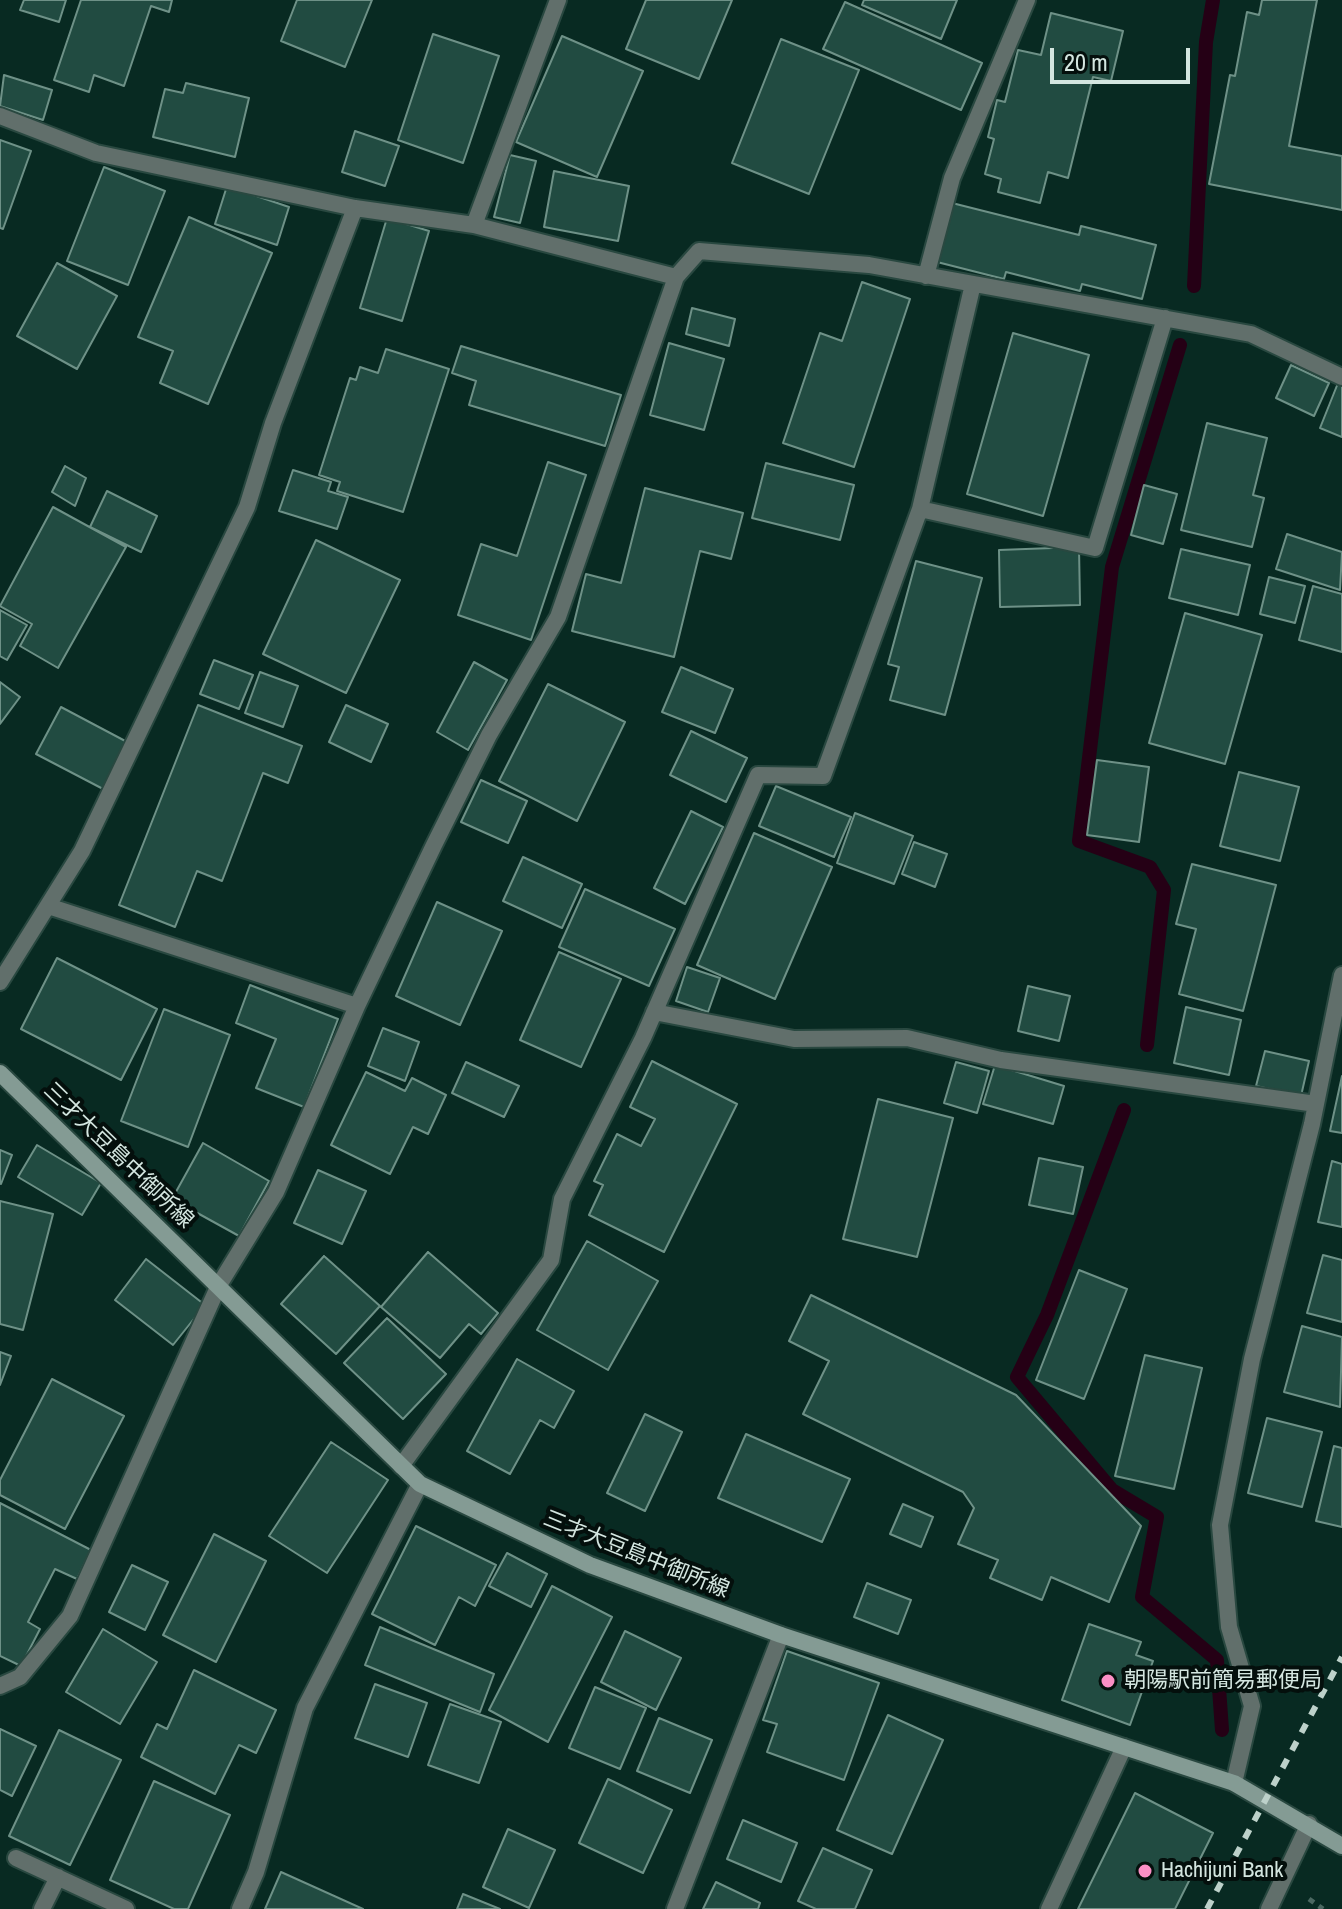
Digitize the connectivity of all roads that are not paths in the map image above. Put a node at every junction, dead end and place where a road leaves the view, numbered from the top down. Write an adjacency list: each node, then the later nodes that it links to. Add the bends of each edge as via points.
1 (558, 0): 5 (street)
2 (1027, 0): 6 (street, via 952,178)
3 (0, 116): 4 (street, via 96,153)
4 (355, 208): 5 (street); 12 (street, via 273,423 247,507 82,851)
5 (474, 225): 7 (street)
6 (926, 276): 7 (street, via 869,265 699,251); 8 (street)
7 (676, 277): 15 (street, via 558,617 489,735)
8 (973, 284): 9 (street); 11 (street)
9 (1165, 318): 10 (street, via 1251,334); 11 (street, via 1095,548)
10 (1342, 377)
11 (920, 509): 16 (street, via 823,776 758,775)
12 (48, 906): 14 (street); 15 (street)
13 (1342, 975): 18 (street)
14 (0, 982)
15 (357, 1006): 19 (street, via 276,1192)
16 (654, 1012): 18 (street, via 794,1039 907,1038 1001,1060); 20 (street, via 562,1199 551,1260)
17 (0, 1073): 19 (main road, 三才大豆島中御所線)
18 (1316, 1104): 25 (street, via 1252,1359 1220,1525 1229,1627 1252,1706)
19 (219, 1285): 20 (main road, 三才大豆島中御所線); 23 (street, via 70,1616 20,1677)
20 (401, 1466): 21 (main road, 三才大豆島中御所線)
21 (420, 1484): 22 (main road, 三才大豆島中御所線, via 590,1565); 32 (street, via 305,1708)
22 (781, 1635): 24 (main road, 三才大豆島中御所線); 33 (street)
23 (0, 1686)
24 (1124, 1747): 25 (main road, 三才大豆島中御所線); 34 (street)
25 (1234, 1783): 26 (main road, 三才大豆島中御所線)
26 (1309, 1824): 27 (main road, 三才大豆島中御所線); 35 (street)
27 (1342, 1846)
28 (16, 1858): 29 (street)
29 (58, 1877): 30 (street); 31 (street)
30 (42, 1909)
31 (126, 1909)
32 (240, 1909)
33 (675, 1909)
34 (1049, 1909)
35 (1269, 1909)

